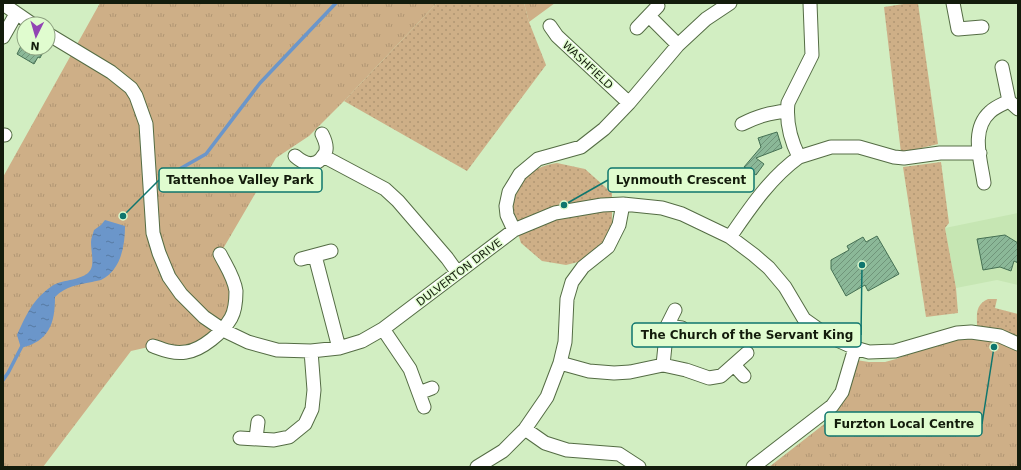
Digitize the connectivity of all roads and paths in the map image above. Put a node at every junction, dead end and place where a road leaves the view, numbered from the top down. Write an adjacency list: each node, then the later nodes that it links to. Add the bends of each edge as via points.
1 (730, 3): 14 (street, via 706,19)
2 (810, 3): 18 (street, via 812,55 788,103)
3 (953, 3): 10 (street, via 958,29)
4 (3, 4): 6 (street)
5 (658, 6): 8 (street)
6 (16, 14): 7 (street); 12 (street)
7 (19, 16)
8 (649, 16): 11 (street); 14 (street)
9 (550, 26): 16 (street, WASHFIELD, via 557,36)
10 (982, 27)
11 (637, 28)
12 (3, 37)
13 (56, 39): 38 (street, DULVERTON DRIVE, via 111,72 131,88 136,96 146,124 153,233 159,253 169,277 181,294 204,317)
14 (678, 44): 16 (street)
15 (1002, 67): 17 (street)
16 (629, 103): 27 (street, via 604,129 581,146 538,159 520,174 509,192 506,206)
17 (1013, 105): 21 (street, via 989,112 982,122 978,135)
18 (787, 111): 19 (street, via 767,114 755,112); 24 (street, via 794,148)
19 (742, 124)
20 (322, 134): 23 (street, via 326,150)
21 (980, 152): 24 (street, via 940,153 904,158 859,147 831,147); 25 (street)
22 (295, 156): 23 (street, via 302,162 311,164 318,162)
23 (323, 156): 33 (street, via 385,189)
24 (799, 158): 28 (street, via 786,167 756,200)
25 (984, 184)
26 (623, 204): 27 (street, DULVERTON DRIVE, via 555,213); 28 (street, DULVERTON DRIVE, via 662,208 682,214); 45 (street, via 619,225 608,247 583,267 572,282 567,299 565,342)
27 (514, 230): 33 (street, DULVERTON DRIVE)
28 (730, 237): 42 (street, DULVERTON DRIVE, via 769,268 785,287 804,319 828,336)
29 (331, 251): 31 (street)
30 (220, 254): 38 (street, via 236,291 232,316)
31 (316, 256): 32 (street); 41 (street)
32 (302, 259)
33 (457, 272): 37 (street, DULVERTON DRIVE)
34 (675, 310): 35 (street)
35 (667, 326): 36 (street); 46 (street)
36 (682, 328)
37 (383, 329): 41 (street, DULVERTON DRIVE, via 362,341); 50 (street, via 410,369)
38 (223, 330): 40 (street, via 204,345 187,352 172,352); 43 (street, DULVERTON DRIVE, via 248,342 277,350)
39 (1018, 344): 42 (street, DULVERTON DRIVE, via 1000,336 971,332 957,333 895,351 869,352)
40 (153, 346)
41 (339, 348): 43 (street, DULVERTON DRIVE)
42 (855, 348): 58 (street, via 842,392 832,406)
43 (312, 351): 55 (street, via 314,390 312,409 305,424 289,437 274,440)
44 (747, 353): 47 (street)
45 (560, 363): 46 (street, via 589,371 614,373); 53 (street, via 547,397)
46 (663, 365): 47 (street, via 709,378 721,376)
47 (734, 365): 48 (street)
48 (744, 376)
49 (432, 388): 50 (street)
50 (419, 393): 51 (street)
51 (424, 407)
52 (258, 422): 55 (street)
53 (525, 429): 56 (street, via 503,451); 57 (street, via 545,443 567,450 619,454)
54 (240, 438): 55 (street)
55 (256, 438)
56 (477, 467)
57 (639, 467)
58 (753, 467)

